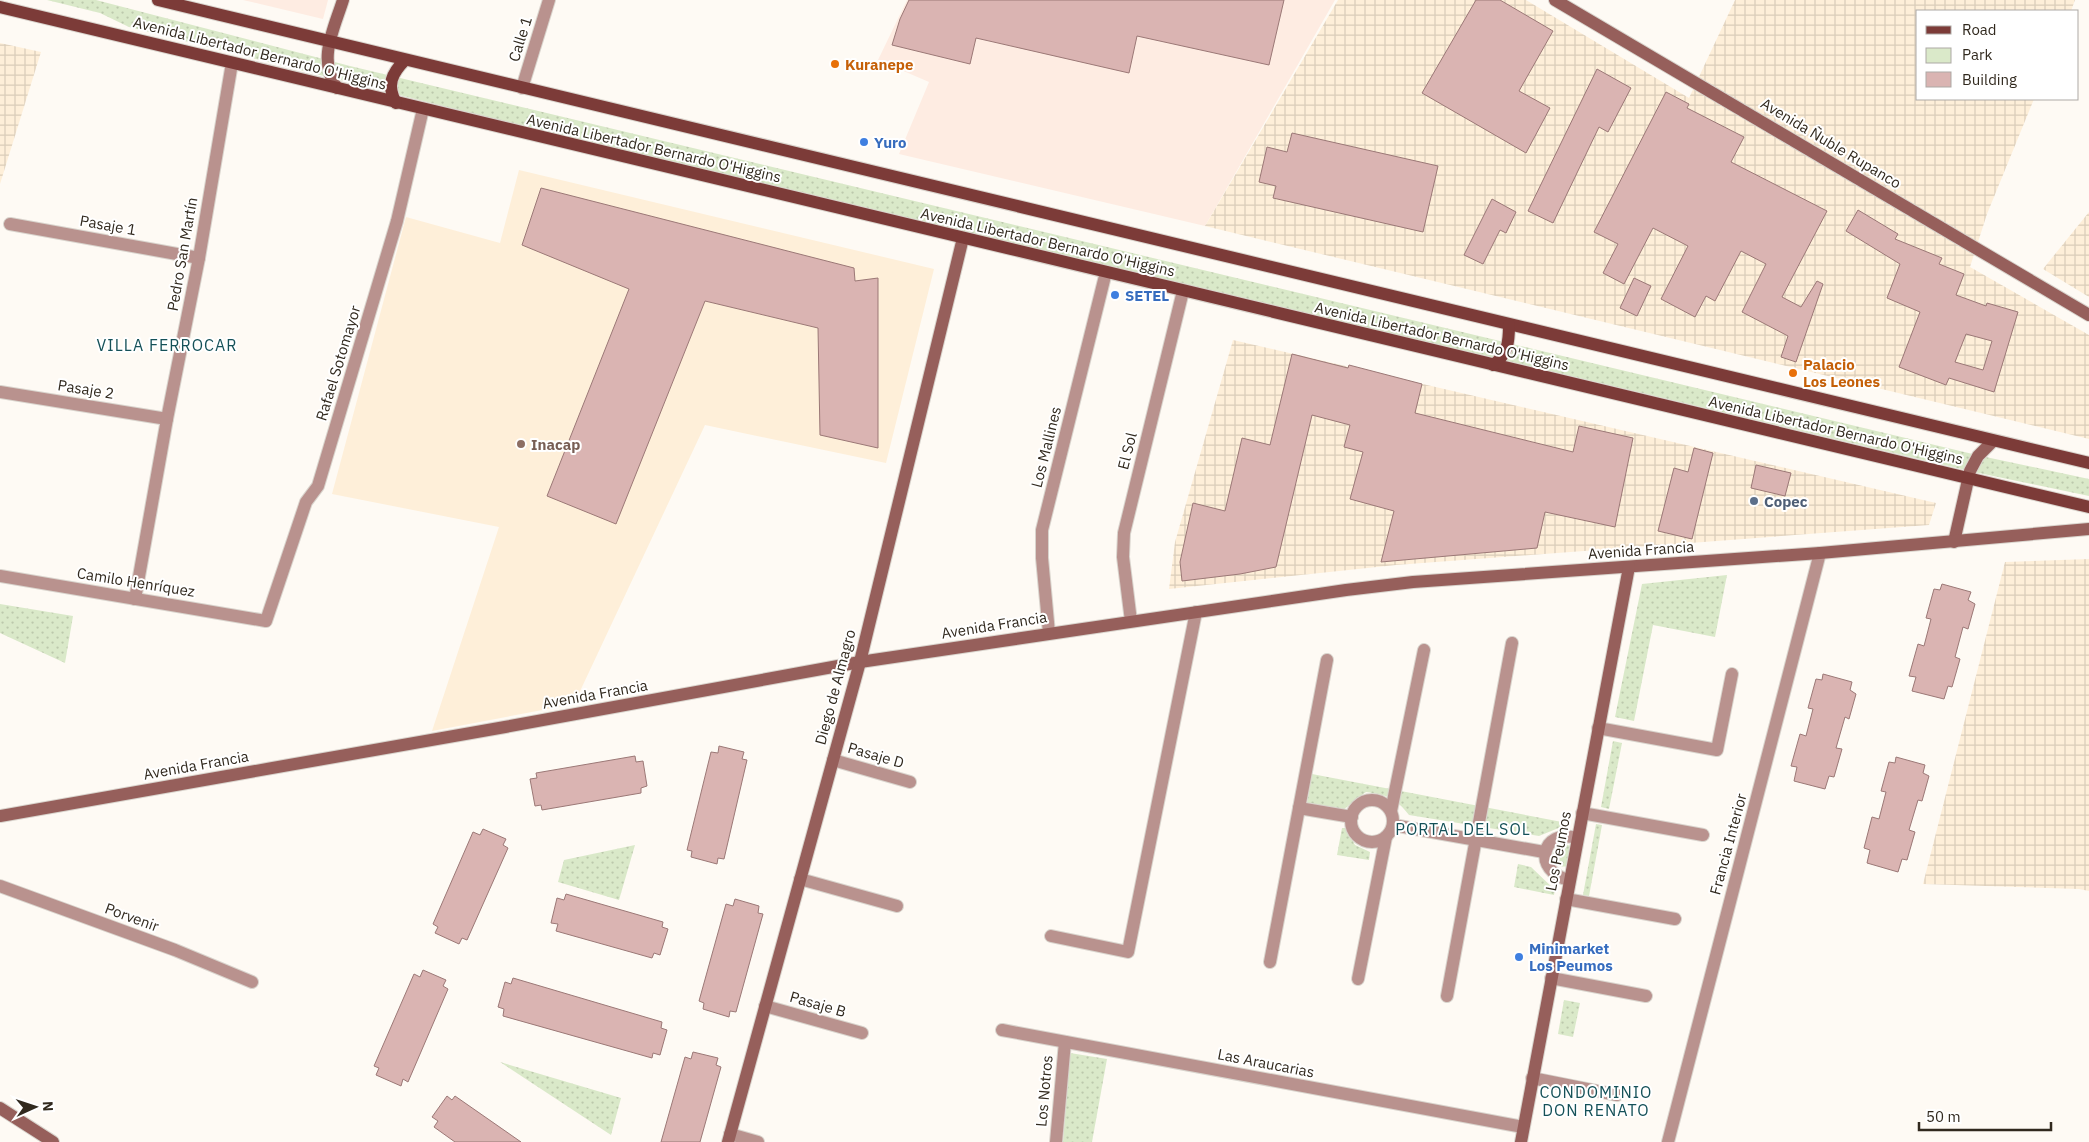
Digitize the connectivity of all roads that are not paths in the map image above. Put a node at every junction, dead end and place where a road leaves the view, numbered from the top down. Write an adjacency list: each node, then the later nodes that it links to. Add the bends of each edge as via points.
1 (158, 0): 6 (main road, Avenida Libertador Bernardo O'Higgins)
2 (343, 0): 6 (street)
3 (549, 0): 10 (street, Calle 1)
4 (1555, 0): 18 (street, Avenida Ñuble Rupanco)
5 (0, 7): 8 (main road, Avenida Libertador Bernardo O'Higgins)
6 (330, 42): 7 (main road, Avenida Libertador Bernardo O'Higgins); 9 (street, via 327,68)
7 (405, 60): 10 (main road, Avenida Libertador Bernardo O'Higgins); 11 (main road, via 390,81)
8 (232, 63): 9 (main road, Avenida Libertador Bernardo O'Higgins); 15 (street, Pedro San Martín)
9 (337, 88): 11 (main road, Avenida Libertador Bernardo O'Higgins)
10 (522, 88): 19 (main road, Avenida Libertador Bernardo O'Higgins)
11 (396, 103): 12 (main road, Avenida Libertador Bernardo O'Higgins)
12 (423, 109): 14 (main road, Avenida Libertador Bernardo O'Higgins); 34 (street, Rafael Sotomayor, via 397,221 318,486 306,502)
13 (10, 224): 15 (street, Pasaje 1)
14 (963, 238): 16 (main road, Avenida Libertador Bernardo O'Higgins); 40 (street, Diego de Almagro)
15 (199, 258): 22 (street, Pedro San Martín)
16 (1106, 272): 17 (main road, Avenida Libertador Bernardo O'Higgins); 36 (street, Los Mallines, via 1042,530)
17 (1183, 291): 20 (main road, Avenida Libertador Bernardo O'Higgins); 35 (street, El Sol, via 1124,533 1123,557)
18 (2089, 315)
19 (1509, 325): 20 (main road, via 1507,349); 23 (main road, Avenida Libertador Bernardo O'Higgins)
20 (1493, 365): 25 (main road, Avenida Libertador Bernardo O'Higgins)
21 (0, 392): 22 (street, Pasaje 2)
22 (167, 419): 32 (street, Pedro San Martín)
23 (1993, 441): 24 (main road, Avenida Libertador Bernardo O'Higgins); 25 (street, via 1978,456)
24 (2089, 463)
25 (1967, 478): 26 (main road, Avenida Libertador Bernardo O'Higgins); 28 (street)
26 (2089, 507)
27 (2089, 529): 28 (street, Avenida Francia)
28 (1954, 542): 29 (street, Avenida Francia)
29 (1820, 553): 30 (street, Avenida Francia); 82 (street, Francia Interior)
30 (1629, 567): 33 (street, Avenida Francia, via 1404,584); 42 (street, Los Peumos)
31 (0, 576): 32 (street, Camilo Henríquez)
32 (135, 599): 34 (street, Camilo Henríquez)
33 (1196, 612): 35 (street, Avenida Francia); 62 (street, via 1128,952)
34 (266, 620)
35 (1132, 621): 36 (street, Avenida Francia)
36 (1049, 633): 40 (street, Avenida Francia)
37 (1512, 643): 54 (street)
38 (1424, 650): 46 (street)
39 (1327, 660): 45 (street)
40 (860, 662): 43 (street, Diego de Almagro); 48 (street, Avenida Francia)
41 (1732, 674): 42 (street, via 1717,750)
42 (1598, 728): 47 (street, Los Peumos)
43 (833, 760): 44 (street, Pasaje D); 56 (street, Diego de Almagro)
44 (910, 782)
45 (1299, 808): 49 (street); 63 (street)
46 (1391, 811): 49 (street, via 1382,802 1369,800 1358,806); 50 (street)
47 (1582, 813): 51 (street); 53 (street, Los Peumos)
48 (0, 816)
49 (1352, 817): 52 (street, via 1353,830 1362,839 1374,842)
50 (1393, 825): 52 (street); 54 (street)
51 (1703, 835)
52 (1386, 838): 65 (street)
53 (1578, 838): 55 (street, via 1559,838 1549,843); 57 (street, Los Peumos)
54 (1476, 840): 55 (street); 67 (street)
55 (1544, 852): 57 (street, via 1552,872)
56 (800, 879): 60 (street); 69 (street, Diego de Almagro)
57 (1569, 880): 59 (street, Los Peumos)
58 (0, 886): 66 (street, Porvenir)
59 (1566, 899): 61 (street); 64 (street, Los Peumos)
60 (896, 906)
61 (1675, 919)
62 (1051, 936)
63 (1270, 962)
64 (1551, 978): 68 (street); 73 (street, Los Peumos)
65 (1358, 979)
66 (252, 982)
67 (1447, 996)
68 (1646, 996)
69 (765, 1006): 71 (street, Pasaje B); 77 (street, Diego de Almagro)
70 (1002, 1030): 72 (street, Las Araucarias)
71 (862, 1033)
72 (1064, 1042): 76 (street, Las Araucarias); 80 (street, Los Notros)
73 (1532, 1078): 74 (street); 76 (street, Los Peumos)
74 (1616, 1094)
75 (0, 1108): 78 (street)
76 (1523, 1127): 81 (street, Los Peumos)
77 (729, 1138): 79 (street)
78 (54, 1142)
79 (758, 1142)
80 (1056, 1142)
81 (1521, 1142)
82 (1668, 1142)

